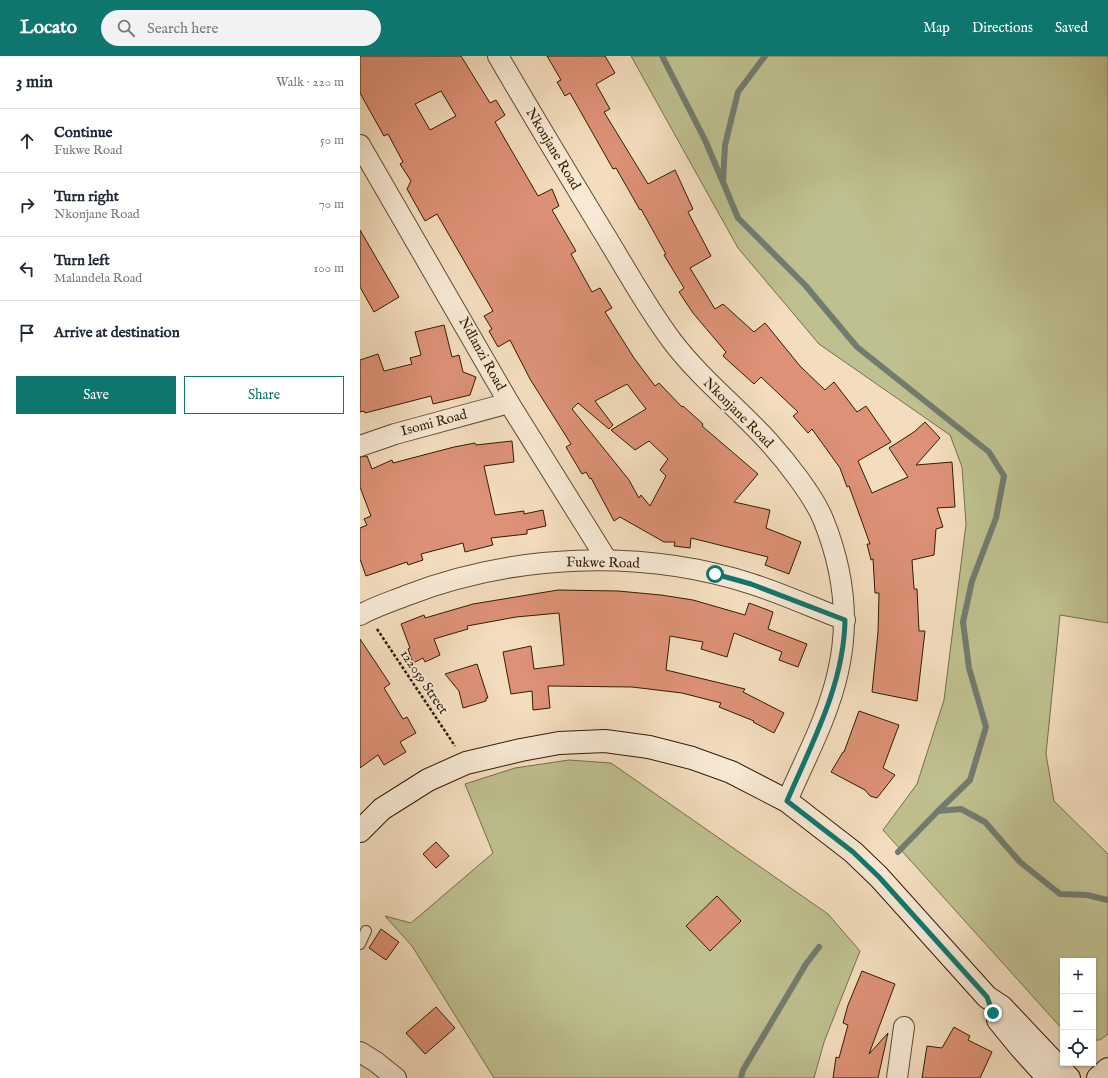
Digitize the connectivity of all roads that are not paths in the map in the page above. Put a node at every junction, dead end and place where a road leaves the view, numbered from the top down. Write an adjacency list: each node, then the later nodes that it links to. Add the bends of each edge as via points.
1 (498, 56): 7 (street, Nkonjane Road, via 658,322 700,374 768,441 789,467 822,518 844,592)
2 (360, 145): 3 (street, Ndlanzi Road)
3 (509, 403): 4 (street, Isomi Road); 5 (street, Ndlanzi Road)
4 (360, 446)
5 (607, 560): 6 (street, Fukwe Road, via 576,561 485,572 440,583); 7 (street, Fukwe Road, via 669,566 715,574 751,584)
6 (363, 613)
7 (845, 620): 8 (street, Nkonjane Road, via 838,674 820,725)
8 (787, 801): 9 (main road, via 731,772 692,758 649,747 605,741 559,743 466,763 428,780 382,809); 12 (main road, via 853,852 879,877)
9 (360, 831)
10 (366, 931): 11 (lane)
11 (360, 944)
12 (987, 997): 18 (main road, via 993,1013); 19 (main road, via 1002,1007)
13 (904, 1027): 17 (street)
14 (360, 1052): 16 (street)
15 (1108, 1070): 20 (main road)
16 (396, 1078)
17 (897, 1078)
18 (1048, 1078)
19 (1068, 1078)
20 (1098, 1078)

